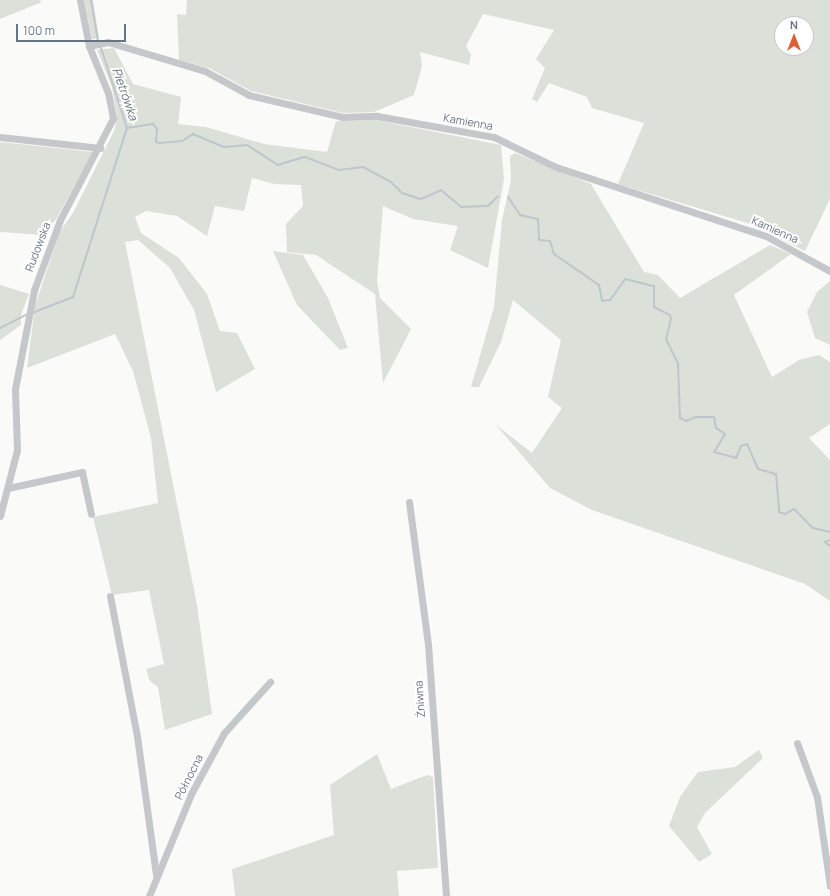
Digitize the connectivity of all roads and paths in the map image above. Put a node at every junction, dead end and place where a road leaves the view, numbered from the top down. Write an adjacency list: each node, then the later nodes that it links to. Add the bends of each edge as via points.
1 (80, 0): 2 (street, Rudowska)
2 (89, 46): 4 (street, Rudowska, via 108,93 113,118); 5 (street, Kamienna, via 108,42 204,71 249,94 343,117 377,116 494,137 556,168 759,234)
3 (0, 137): 4 (street)
4 (100, 148): 6 (street, Rudowska, via 60,220 34,290 14,389 18,440)
5 (830, 270)
6 (8, 488): 8 (street, via 82,472); 9 (street, Rudowska)
7 (409, 502): 16 (street, Żniwna, via 428,644)
8 (91, 514)
9 (0, 516)
10 (110, 596): 13 (street, via 137,736)
11 (270, 682): 13 (street, Północna, via 224,733 192,794)
12 (797, 743): 14 (street, via 817,796)
13 (156, 875): 15 (street, Północna)
14 (830, 886)
15 (150, 896)
16 (446, 896)

